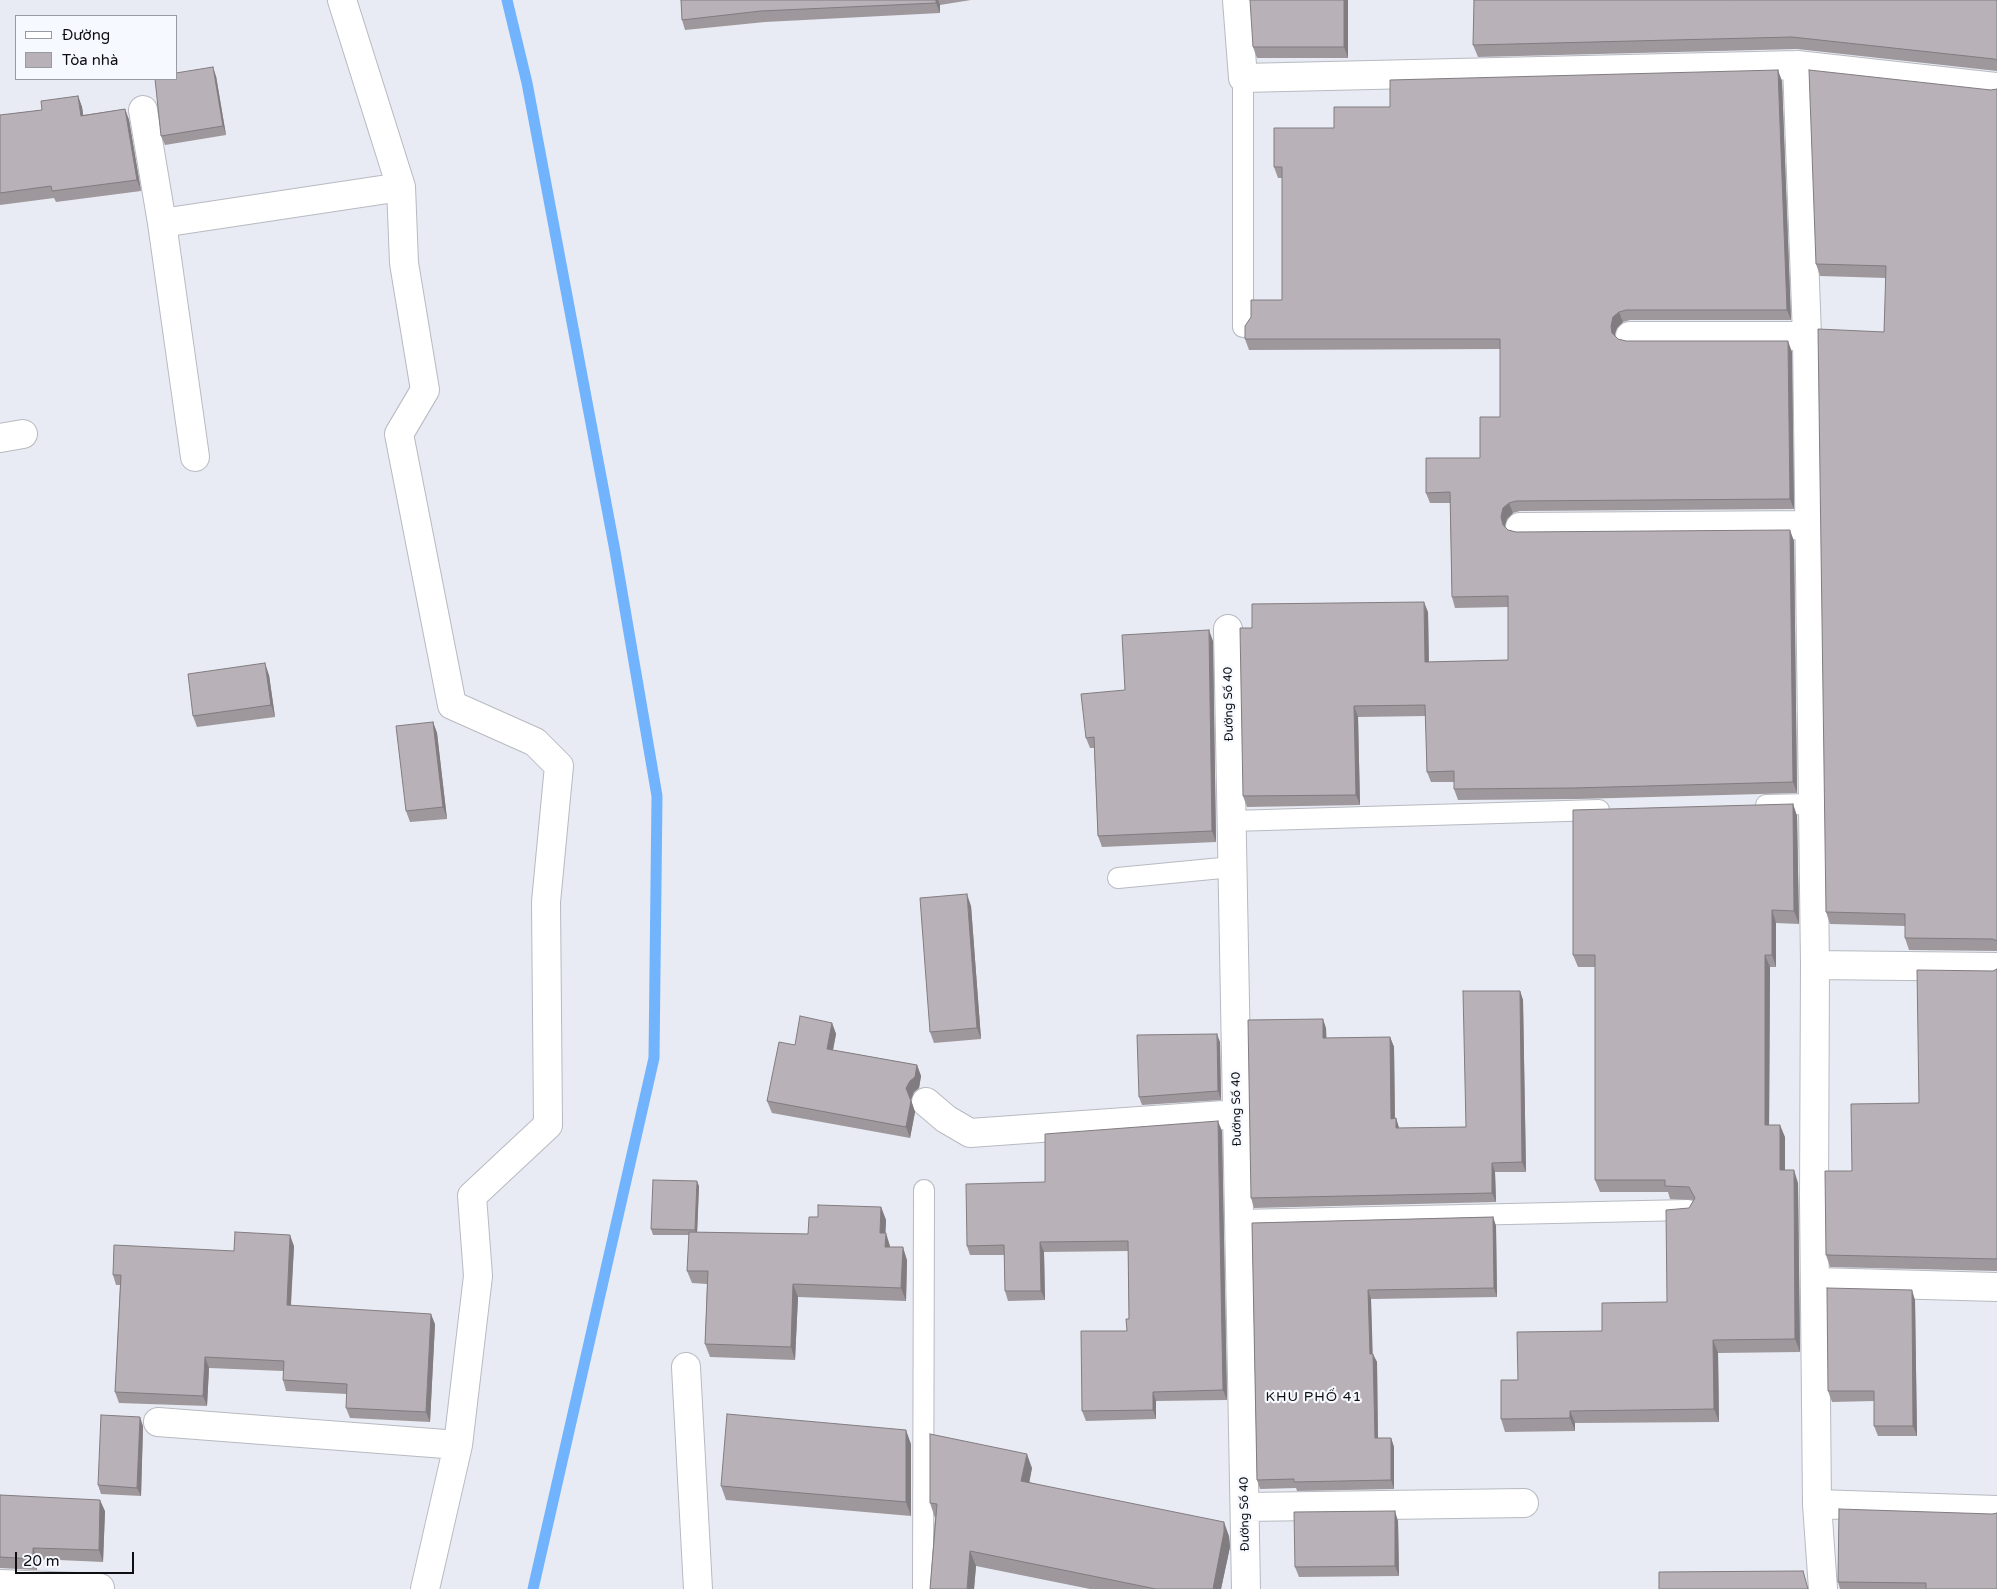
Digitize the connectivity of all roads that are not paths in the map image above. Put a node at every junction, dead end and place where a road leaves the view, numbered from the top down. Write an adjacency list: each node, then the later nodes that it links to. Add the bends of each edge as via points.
1 (342, 0): 7 (street)
2 (1237, 0): 4 (street)
3 (1798, 65): 4 (street); 5 (street); 11 (street)
4 (1243, 78): 9 (lane)
5 (1997, 87)
6 (143, 110): 8 (street)
7 (401, 187): 8 (street); 33 (street, via 404,263 425,390 399,434 452,705 535,742 560,766 546,902 548,1125 472,1196 478,1276)
8 (162, 223): 12 (street)
9 (1244, 327)
10 (1630, 336): 11 (street)
11 (1807, 336): 13 (street)
12 (194, 456)
13 (1809, 525): 14 (street); 16 (street)
14 (1520, 527)
15 (1228, 629): 19 (street, Đường Số 40)
16 (1813, 804): 17 (lane); 22 (street)
17 (1744, 806)
18 (1616, 809): 19 (lane)
19 (1232, 820): 20 (street, Đường Số 40)
20 (1232, 867): 21 (lane); 25 (street, Đường Số 40)
21 (1118, 878)
22 (1815, 965): 23 (street); 29 (street)
23 (1997, 967)
24 (926, 1102): 25 (street, via 970,1133)
25 (1238, 1114): 28 (street, Đường Số 40)
26 (924, 1190): 42 (lane)
27 (1688, 1210): 28 (lane)
28 (1240, 1220): 36 (street, Đường Số 40)
29 (1816, 1282): 30 (street); 35 (street)
30 (1997, 1287)
31 (686, 1367): 41 (street)
32 (158, 1422): 33 (street)
33 (458, 1445): 40 (street)
34 (1524, 1502): 36 (street)
35 (1817, 1504): 37 (street); 44 (street)
36 (1245, 1507): 43 (street, Đường Số 40)
37 (1997, 1510)
38 (0, 1584): 39 (street)
39 (100, 1588)
40 (425, 1589)
41 (698, 1589)
42 (923, 1589)
43 (1246, 1589)
44 (1823, 1589)

